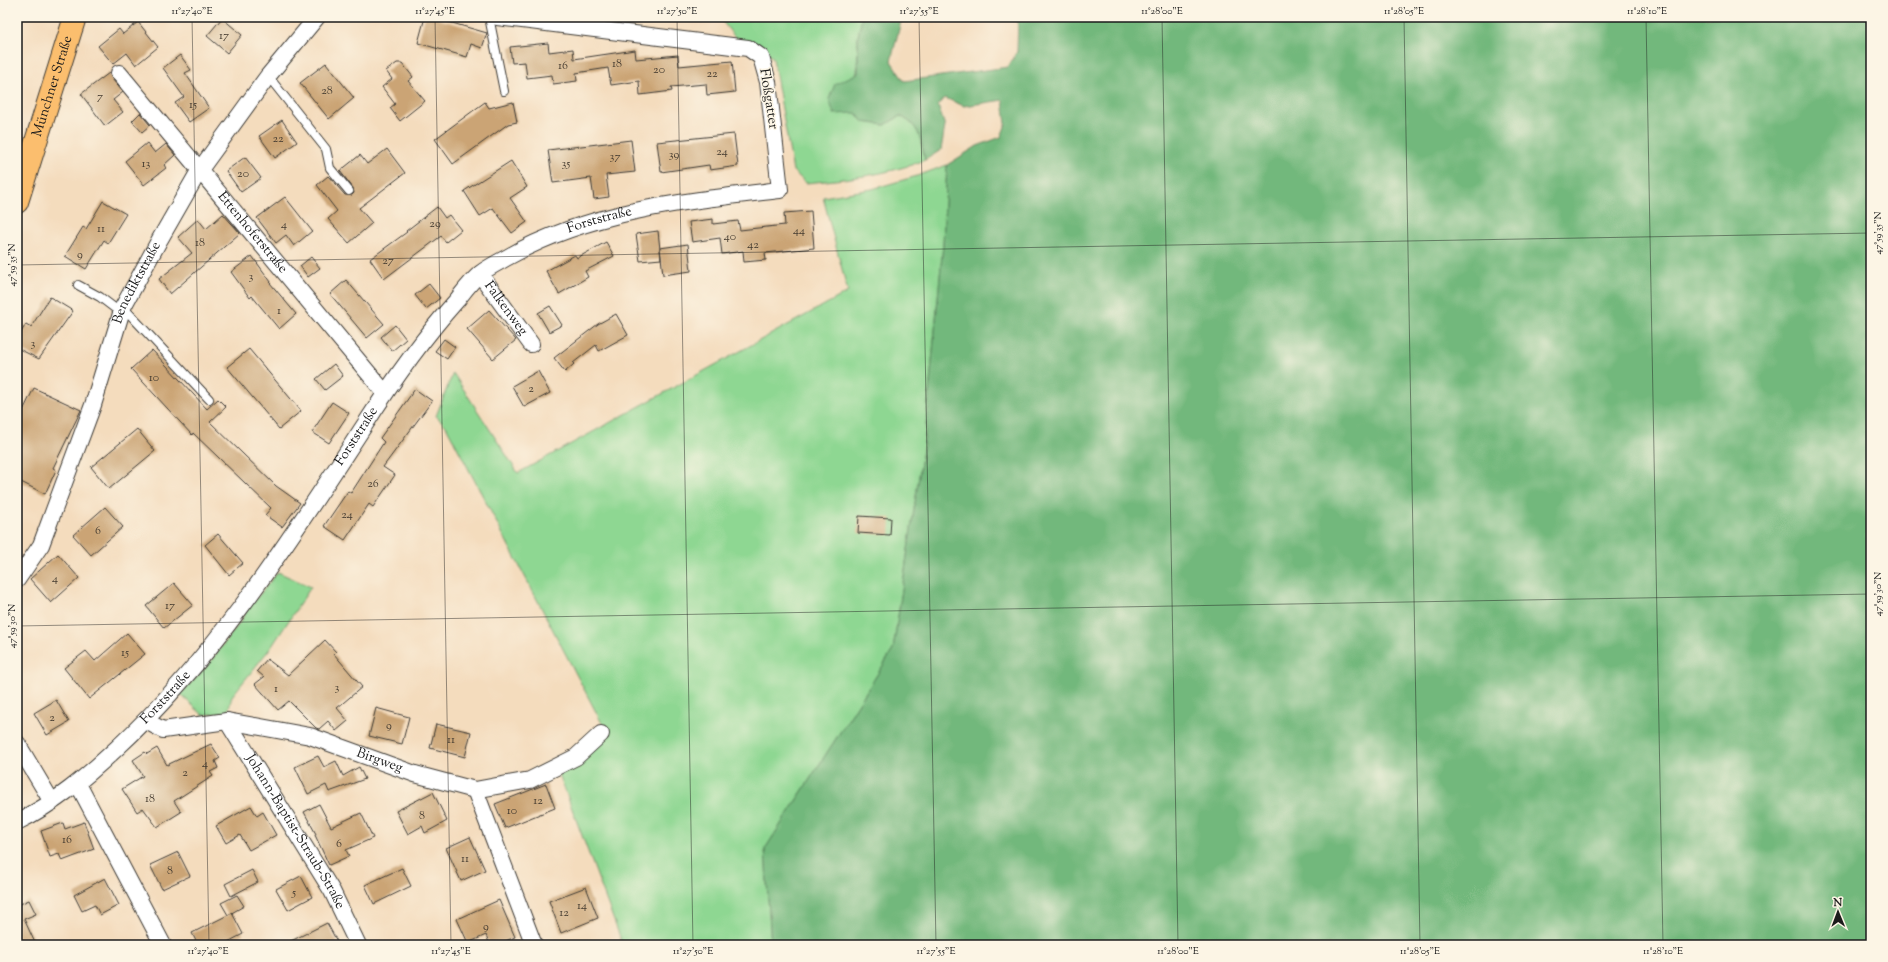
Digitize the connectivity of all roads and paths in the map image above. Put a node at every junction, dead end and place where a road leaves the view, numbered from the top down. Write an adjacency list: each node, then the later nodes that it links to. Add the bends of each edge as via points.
1 (75, 17): 10 (main road, Münchner Straße)
2 (317, 17): 5 (street, Benediktstraße)
3 (498, 17): 6 (lane, Floßgatter); 8 (street, Floßgatter, via 748,48 761,57 768,82)
4 (119, 73): 7 (street, Ettenhoferstraße)
5 (268, 76): 7 (street, Benediktstraße); 9 (lane, via 326,149 330,168)
6 (504, 91)
7 (199, 171): 13 (street, Benediktstraße); 15 (street, Ettenhoferstraße)
8 (780, 190): 11 (street, Forststraße, via 685,201 597,220 530,245)
9 (349, 191)
10 (17, 202)
11 (480, 274): 14 (street, Falkenweg); 15 (street, Forststraße, via 444,314)
12 (78, 285): 13 (lane)
13 (122, 310): 16 (lane); 17 (street, Benediktstraße, via 93,404 41,545)
14 (531, 344)
15 (385, 393): 18 (street, Forststraße, via 254,592 202,658)
16 (209, 399)
17 (17, 580)
18 (146, 721): 19 (street, Birgweg, via 163,730); 22 (street, Forststraße)
19 (227, 721): 23 (street, Birgweg, via 310,736 415,774); 27 (street, Johann-Baptist-Straub-Straße, via 332,891)
20 (601, 734): 23 (street, Birgweg, via 576,757 530,780)
21 (17, 743): 24 (street)
22 (78, 784): 24 (street, Forststraße); 26 (street)
23 (474, 790): 28 (street)
24 (52, 802): 25 (street, Forststraße)
25 (17, 822)
26 (163, 945)
27 (358, 945)
28 (534, 945)

